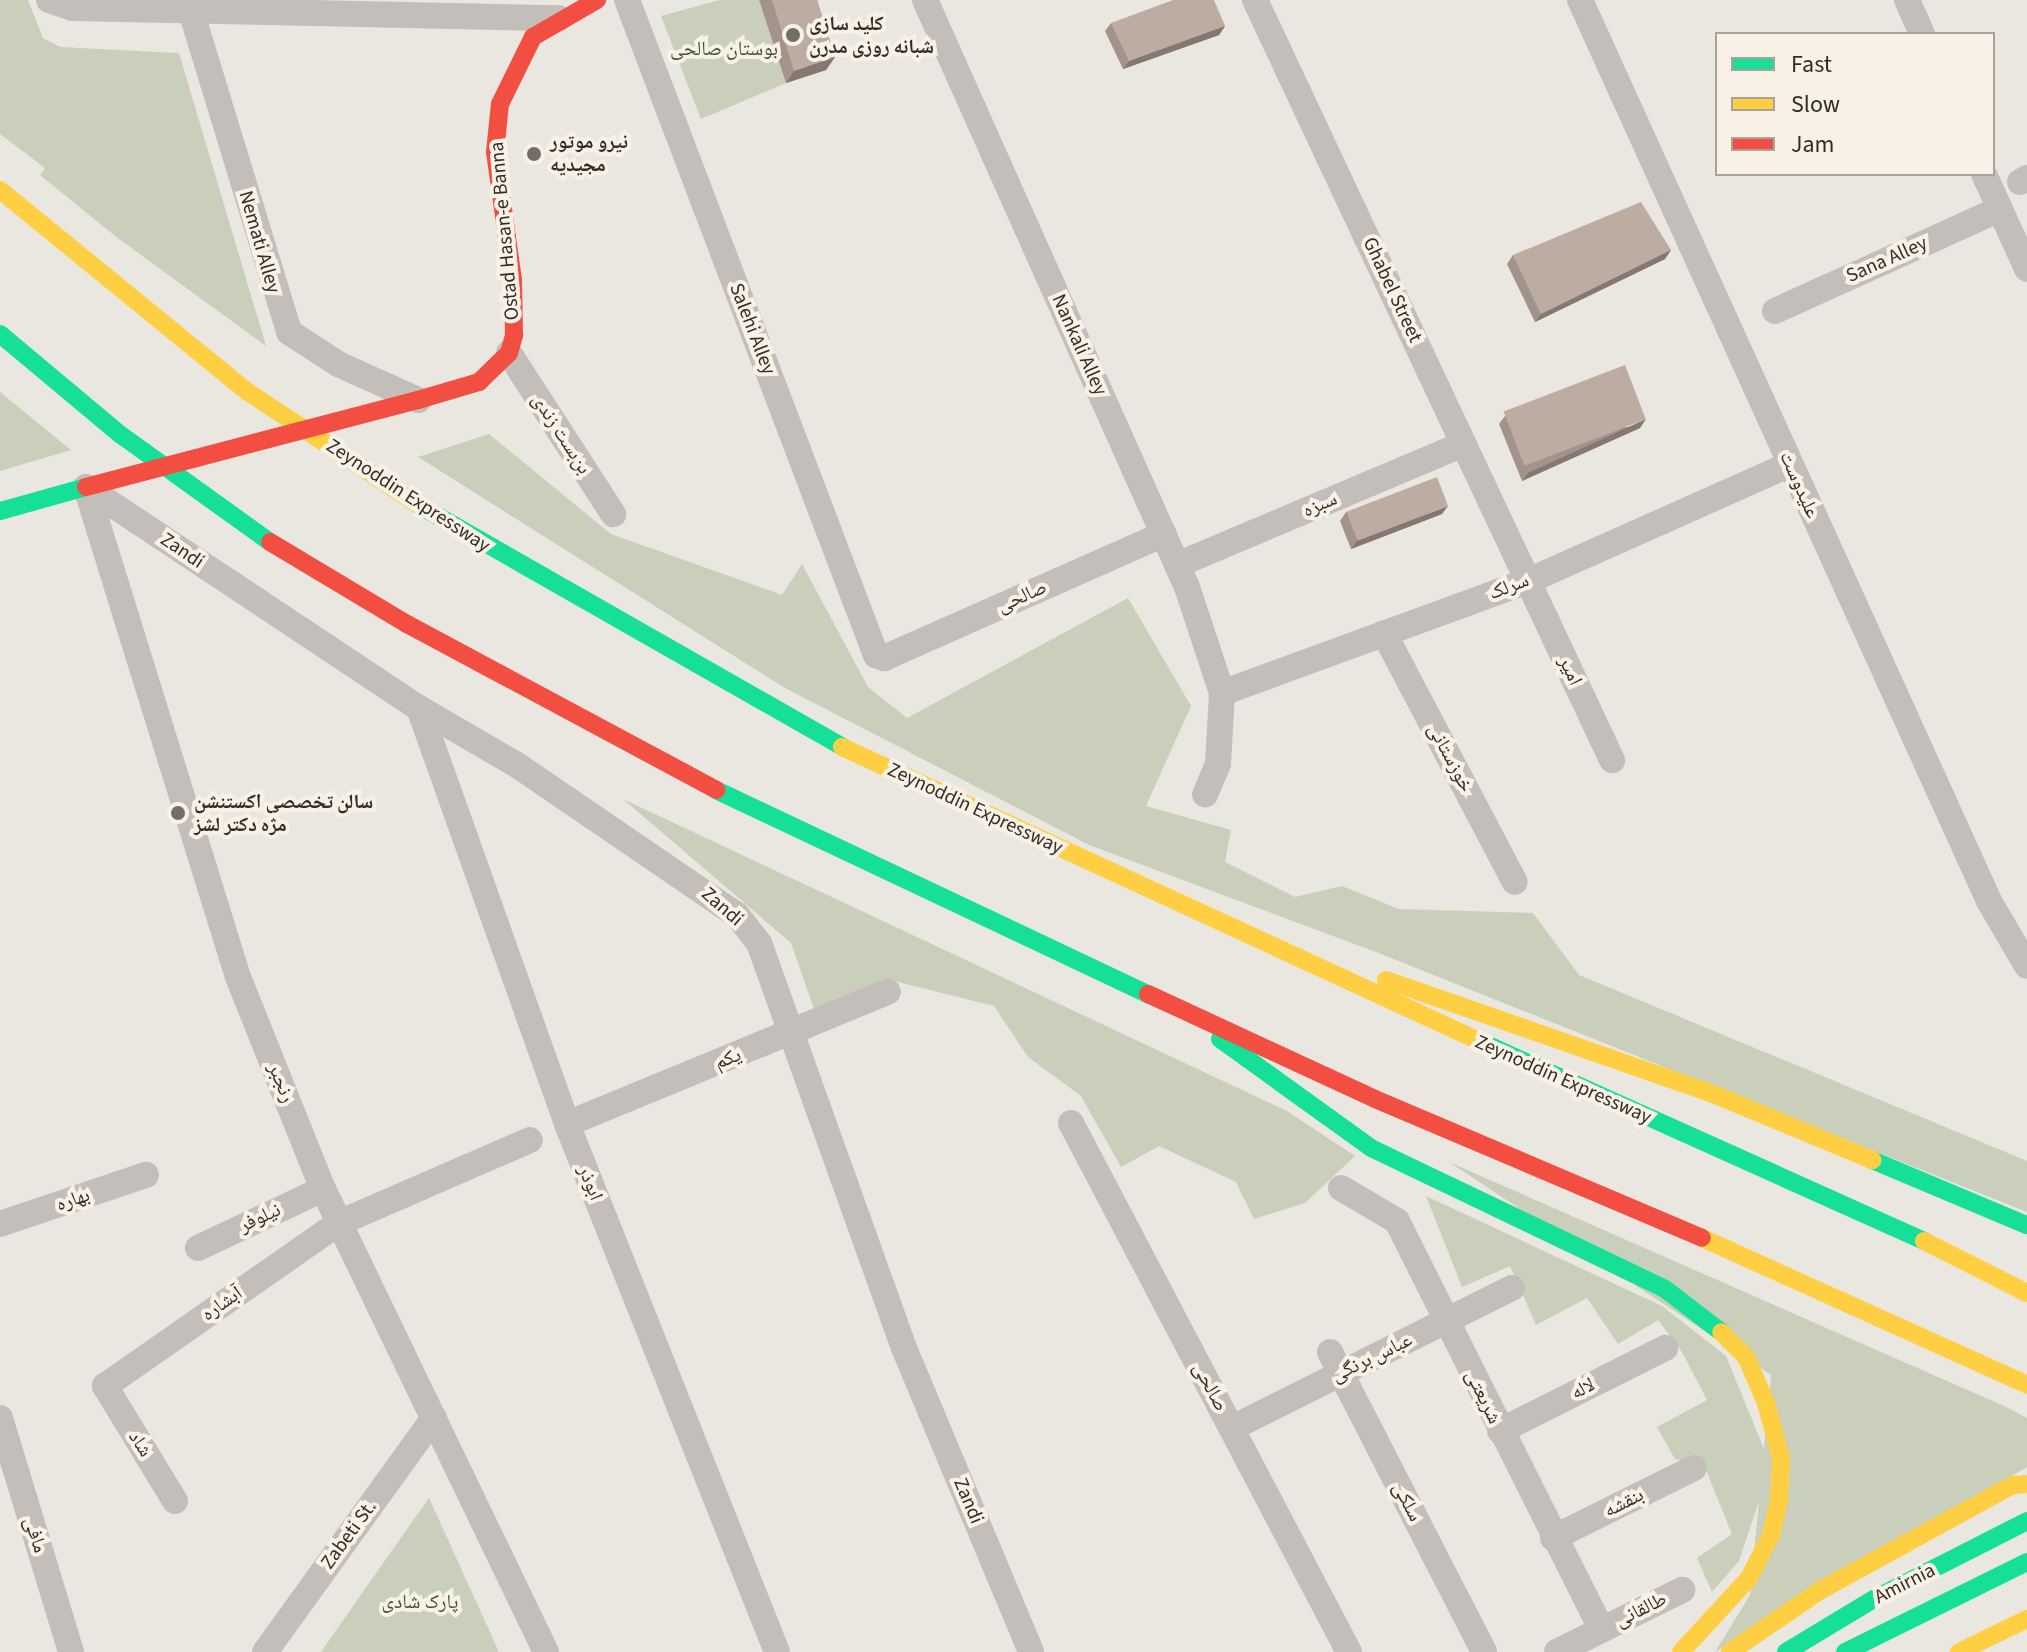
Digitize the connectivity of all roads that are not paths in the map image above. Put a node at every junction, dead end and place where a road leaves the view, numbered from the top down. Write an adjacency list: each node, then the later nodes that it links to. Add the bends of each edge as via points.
1 (597, 0): 10 (main road, Ostad Hasan-e Banna)
2 (627, 0): 25 (street, صالحی, via 876,655 884,658)
3 (925, 0): 25 (street, Nankali Alley)
4 (1255, 0): 20 (street, Ghabel Street)
5 (1580, 0): 21 (street, علیدوست)
6 (1907, 0): 11 (street)
7 (53, 4): 9 (street)
8 (324, 8): 9 (street); 10 (street)
9 (191, 11): 19 (street, Nemati Alley, via 289,332 338,364)
10 (559, 18): 18 (main road, Ostad Hasan-e Banna, via 533,37 521,54 496,127 497,176 513,280 514,335)
11 (1921, 32)
12 (1985, 176): 14 (street)
13 (0, 190): 34 (main road, Zeynoddin Expressway, via 248,392 461,533 818,736)
14 (2000, 209): 15 (street); 16 (street, Sana Alley)
15 (2027, 269)
16 (1775, 311)
17 (0, 334): 37 (main road, via 121,435 253,532 407,624 775,821)
18 (509, 353): 19 (main road, via 479,382); 24 (street, بن‌بست زندی)
19 (418, 400): 22 (main road, bridge)
20 (1464, 444): 26 (street, سبزه); 27 (street, Ghabel Street)
21 (1789, 465): 27 (street, سرلک); 35 (street, علیدوست, via 1989,901)
22 (86, 487): 23 (main road); 30 (street, Zandi); 44 (street, رنجبر, via 238,977)
23 (0, 511)
24 (613, 514)
25 (1164, 534): 26 (street, Nankali Alley)
26 (1177, 565): 29 (street, Nankali Alley)
27 (1528, 581): 28 (street, سرلک); 31 (street, امیر)
28 (1384, 633): 29 (street, سرلک); 33 (street, خوزستانی)
29 (1222, 693): 32 (street, via 1218,764)
30 (419, 708): 38 (street, Zandi, via 517,765 737,915 759,943); 40 (street, ابوذر)
31 (1612, 760)
32 (1205, 794)
33 (1515, 882)
34 (1203, 917): 47 (main road, via 1708,1092); 50 (main road, Zeynoddin Expressway, via 1906,1232)
35 (2027, 966)
36 (888, 992): 38 (street, یکم)
37 (1167, 1001): 54 (main road, via 1375,1099 1862,1306); 78 (main road, via 1371,1148 1665,1289 1702,1314 1746,1357 1781,1458 1779,1499 1771,1535 1749,1578)
38 (794, 1032): 40 (street, یکم); 74 (street, Zandi, via 904,1348)
39 (1071, 1123): 58 (street, صالحی)
40 (567, 1124): 73 (street, ابوذر)
41 (530, 1140): 45 (street)
42 (146, 1175): 46 (street, بهاره)
43 (1341, 1188): 51 (street, شریعتی, via 1397,1221)
44 (323, 1189): 45 (street, رنجبر); 48 (street, نیلوفر)
45 (339, 1223): 55 (street, آبشاره); 57 (street, رنجبر)
46 (0, 1224)
47 (2027, 1225)
48 (198, 1248)
49 (1512, 1288): 51 (street, عباس برنگی)
50 (2027, 1293)
51 (1446, 1321): 53 (street, عباس برنگی); 59 (street, شریعتی)
52 (1665, 1348): 59 (street, لاله)
53 (1336, 1363): 58 (street, عباس برنگی); 76 (street, سلکی)
54 (2027, 1385)
55 (105, 1386): 62 (street, شاد)
56 (0, 1418): 70 (street, مافی)
57 (434, 1418): 71 (street, Zabeti St.); 72 (street, رنجبر)
58 (1232, 1428): 75 (street, صالحی)
59 (1500, 1431): 64 (street, شریعتی)
60 (1694, 1468): 64 (street, بنقشه)
61 (2027, 1484): 79 (main road, via 2013,1485 1821,1590)
62 (175, 1501)
63 (2027, 1521): 80 (main road, Amirnia, via 1874,1599)
64 (1553, 1538): 68 (street, شریعتی)
65 (2027, 1562): 81 (main road, Amirnia)
66 (1682, 1590): 68 (street, طالقانی)
67 (2027, 1619): 82 (main road)
68 (1602, 1630): 77 (street, طالقانی)
69 (2016, 1647): 83 (main road)
70 (71, 1652)
71 (265, 1652)
72 (546, 1652)
73 (777, 1652)
74 (1031, 1652)
75 (1349, 1652)
76 (1484, 1652)
77 (1557, 1652)
78 (1681, 1652)
79 (1730, 1652)
80 (1786, 1652)
81 (1845, 1652)
82 (1959, 1652)
83 (1993, 1652)

